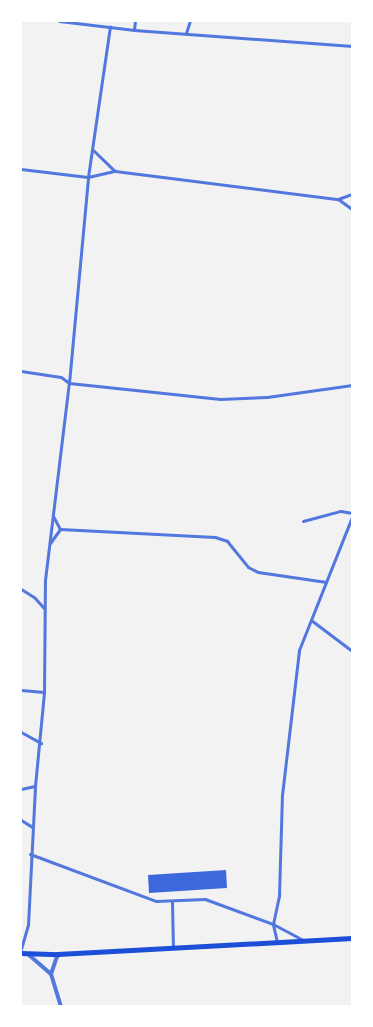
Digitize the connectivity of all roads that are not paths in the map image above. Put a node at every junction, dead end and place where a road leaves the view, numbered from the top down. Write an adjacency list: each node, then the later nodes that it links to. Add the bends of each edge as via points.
1 (59, 21): 4 (street)
2 (135, 21): 5 (street)
3 (190, 21): 6 (street)
4 (110, 27): 5 (street); 8 (street)
5 (134, 30): 6 (street)
6 (186, 33): 7 (street)
7 (352, 46)
8 (93, 150): 10 (street); 11 (street)
9 (21, 168): 11 (street)
10 (115, 171): 11 (street); 13 (street)
11 (88, 176): 16 (street)
12 (352, 194): 13 (street)
13 (338, 199): 14 (street)
14 (352, 209)
15 (21, 371): 16 (street, via 62,377)
16 (69, 384): 17 (street, via 220,399 267,397); 19 (street)
17 (352, 385)
18 (352, 513): 21 (street, via 341,511)
19 (53, 515): 22 (street); 23 (street)
20 (352, 517): 24 (street)
21 (303, 521)
22 (60, 528): 23 (street); 24 (street, via 215,537 227,541 248,567 258,572)
23 (49, 544): 26 (street)
24 (326, 582): 27 (street)
25 (21, 589): 26 (street, via 34,597)
26 (44, 608): 30 (street)
27 (311, 620): 28 (street); 39 (street, via 299,650 293,693 282,795 279,895)
28 (352, 651)
29 (21, 690): 30 (street)
30 (44, 692): 32 (street)
31 (21, 732): 32 (street)
32 (41, 743): 33 (street)
33 (35, 786): 34 (street); 36 (street)
34 (21, 789)
35 (21, 820): 36 (street)
36 (32, 827): 37 (street)
37 (30, 854): 38 (street, via 156,901); 44 (street, via 28,926)
38 (172, 902): 39 (street, via 205,899); 43 (street)
39 (273, 924): 41 (street); 42 (street)
40 (352, 938): 41 (main road)
41 (306, 940): 42 (main road)
42 (277, 942): 43 (main road)
43 (174, 948): 46 (main road)
44 (21, 949)
45 (21, 953): 47 (main road)
46 (58, 954): 47 (main road); 48 (street)
47 (29, 955): 48 (street)
48 (50, 974): 49 (street)
49 (61, 1006)

